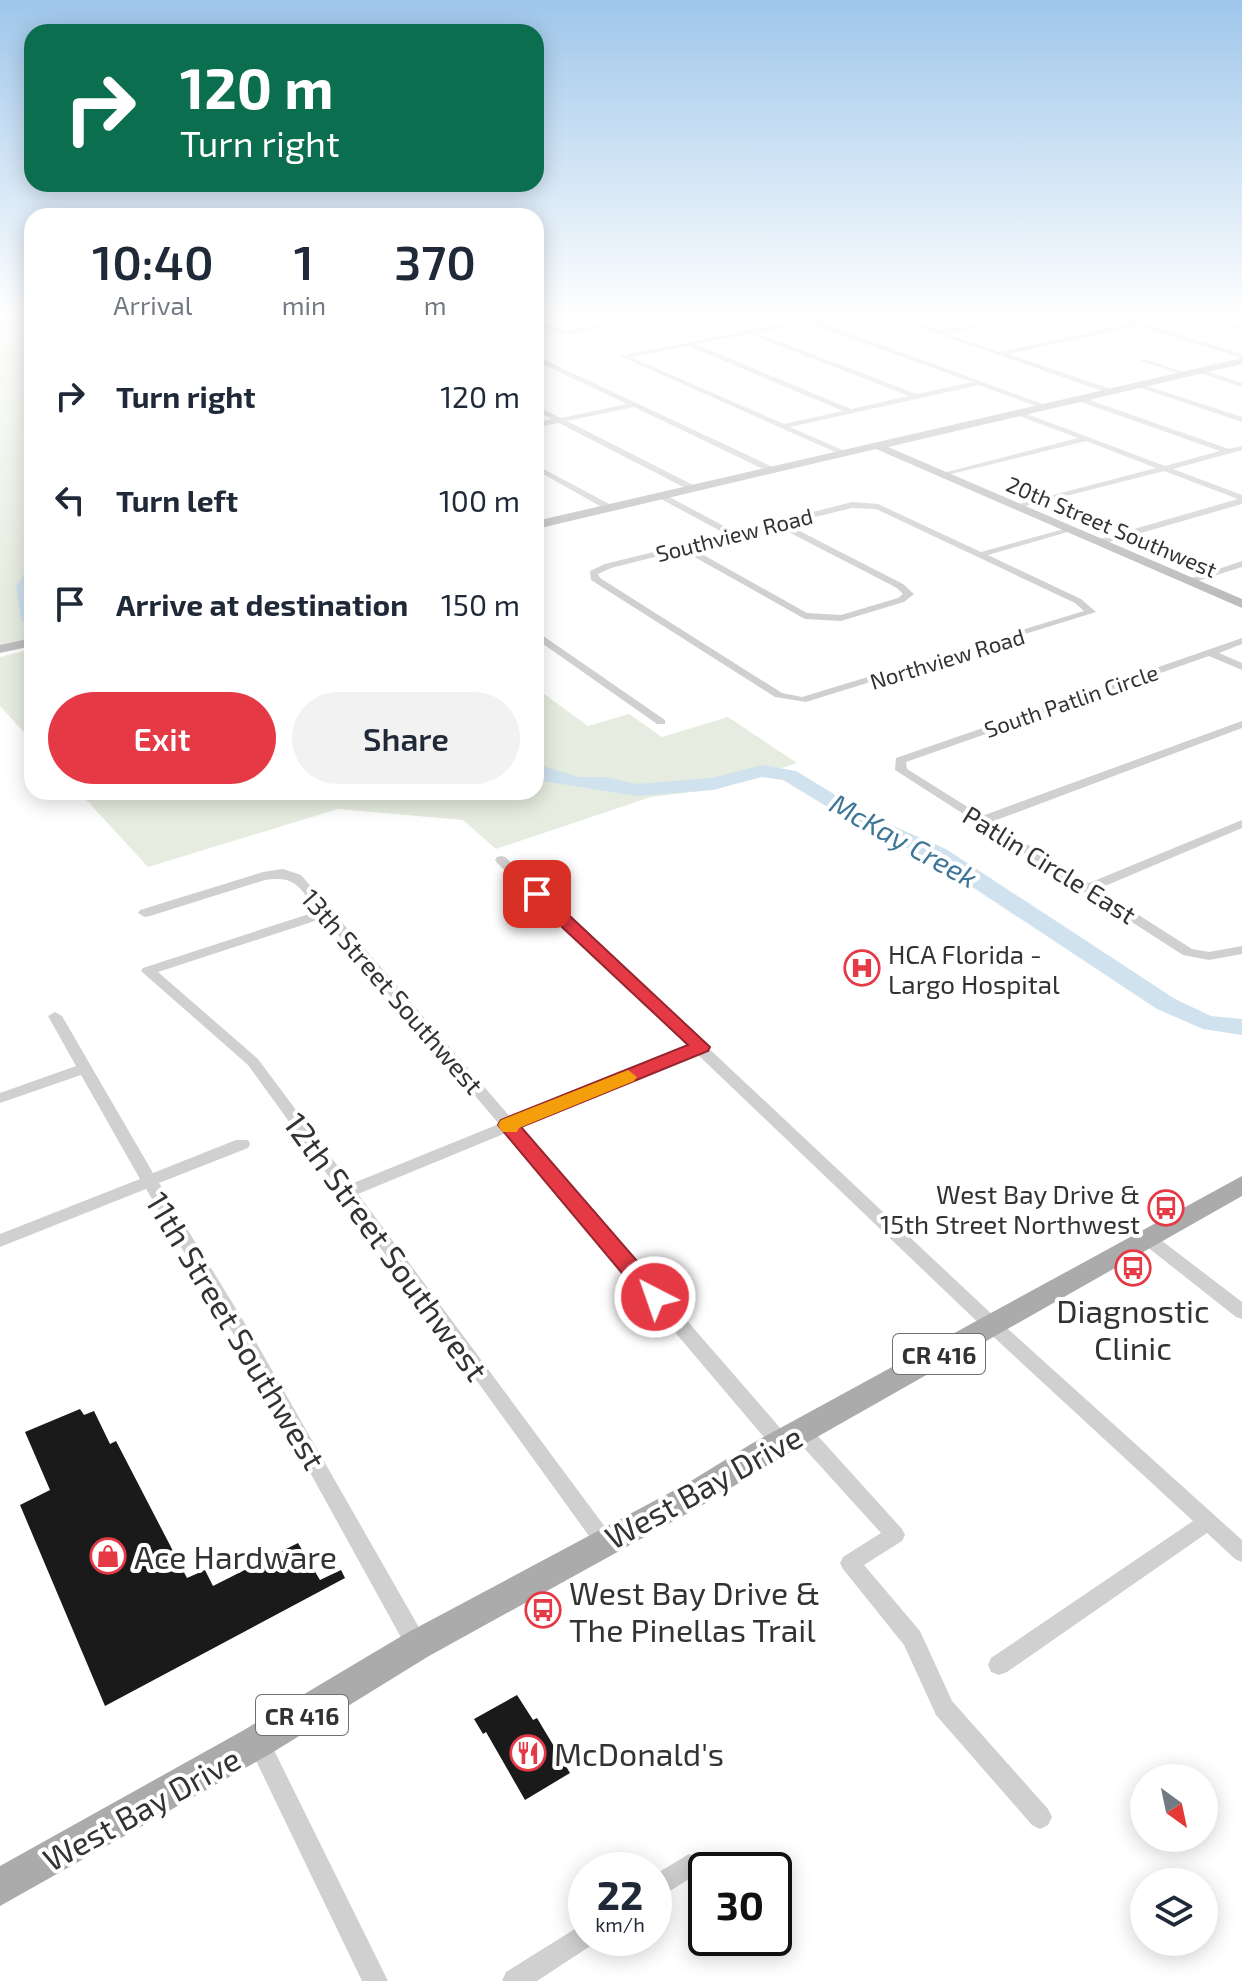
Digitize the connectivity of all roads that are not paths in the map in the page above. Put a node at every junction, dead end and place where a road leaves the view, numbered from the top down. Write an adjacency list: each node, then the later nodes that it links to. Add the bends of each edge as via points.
1 (611, 409): 12 (street)
2 (643, 409): 23 (street)
3 (743, 409): 15 (street)
4 (845, 409): 9 (street)
5 (856, 409): 9 (street)
6 (1036, 409): 11 (street)
7 (1110, 409): 19 (street)
8 (1212, 409): 13 (street)
9 (849, 411): 15 (street)
10 (544, 412): 12 (street)
11 (1019, 413): 16 (street); 17 (street)
12 (559, 420): 14 (street); 26 (street)
13 (1242, 420)
14 (544, 423)
15 (782, 427): 20 (street)
16 (1085, 439): 22 (street); 25 (street)
17 (877, 446): 20 (street); 25 (street, 20th Street Southwest)
18 (1242, 448): 19 (street)
19 (1227, 451): 21 (street); 22 (street)
20 (844, 454): 23 (street)
21 (1242, 457)
22 (1163, 468): 28 (street); 29 (street)
23 (772, 470): 26 (street)
24 (544, 471): 30 (street)
25 (943, 474): 29 (street, 20th Street Southwest)
26 (694, 489): 27 (street)
27 (662, 496): 30 (street); 34 (street)
28 (1242, 500): 35 (street)
29 (1018, 507): 33 (street, 20th Street Southwest)
30 (610, 508): 31 (street)
31 (544, 523)
32 (779, 524): 34 (street, Southview Road); 36 (street, via 909,594 841,618 805,616); 37 (street, Southview Road, via 852,505 878,507)
33 (1068, 529): 35 (street, 20th Street Southwest); 37 (street)
34 (731, 533): 36 (street, Southview Road)
35 (1099, 542): 39 (street, 20th Street Southwest)
36 (684, 548): 47 (street, Southview Road, via 593,573 596,580 779,695)
37 (980, 555): 47 (street, Northview Road, via 1091,612)
38 (1242, 564): 39 (street)
39 (1188, 581): 40 (street, 20th Street Southwest)
40 (1242, 604)
41 (544, 640): 48 (street)
42 (1242, 641): 45 (street, South Patlin Circle)
43 (24, 644): 44 (street)
44 (0, 649)
45 (1209, 652): 46 (street); 50 (street, South Patlin Circle)
46 (1242, 667)
47 (802, 700)
48 (661, 722)
49 (1242, 724): 51 (street)
50 (900, 760): 51 (street, Patlin Circle East, via 901,770)
51 (981, 821): 54 (street, Patlin Circle East)
52 (1242, 824): 54 (street)
53 (501, 860): 59 (street)
54 (1089, 888): 57 (street, Patlin Circle East, via 1188,952 1209,956)
55 (145, 913): 56 (street, 13th Street Southwest, via 283,873 297,878)
56 (325, 913): 62 (street, 13th Street Southwest); 66 (street, 12th Street Southwest, via 148,971 253,1062)
57 (1242, 950)
58 (55, 1016): 60 (street, 11th Street Southwest)
59 (701, 1047): 62 (street); 70 (street)
60 (86, 1068): 61 (street); 64 (street, 11th Street Southwest)
61 (0, 1098)
62 (508, 1125): 66 (street); 71 (street, 13th Street Southwest)
63 (242, 1144): 64 (street)
64 (150, 1182): 68 (street); 75 (street, 11th Street Southwest, via 243,1335)
65 (1242, 1185): 67 (main road, West Bay Drive / CR 416)
66 (347, 1192): 73 (street, 12th Street Southwest)
67 (1147, 1238): 69 (street); 70 (main road, West Bay Drive / CR 416)
68 (0, 1241)
69 (1242, 1312)
70 (992, 1325): 71 (main road, West Bay Drive / CR 416); 72 (street)
71 (791, 1437): 73 (main road, West Bay Drive / CR 416); 78 (street, 13th Street Southwest, via 895,1535 850,1563 912,1638 944,1708)
72 (1207, 1522): 74 (street); 76 (street)
73 (604, 1541): 75 (main road, West Bay Drive / CR 416)
74 (1242, 1553)
75 (417, 1645): 77 (main road, West Bay Drive / CR 416)
76 (999, 1665)
77 (257, 1742): 79 (main road, West Bay Drive / CR 416); 81 (street)
78 (1040, 1817)
79 (0, 1887)
80 (568, 1946): 82 (street)
81 (375, 1981)
82 (515, 1981)

